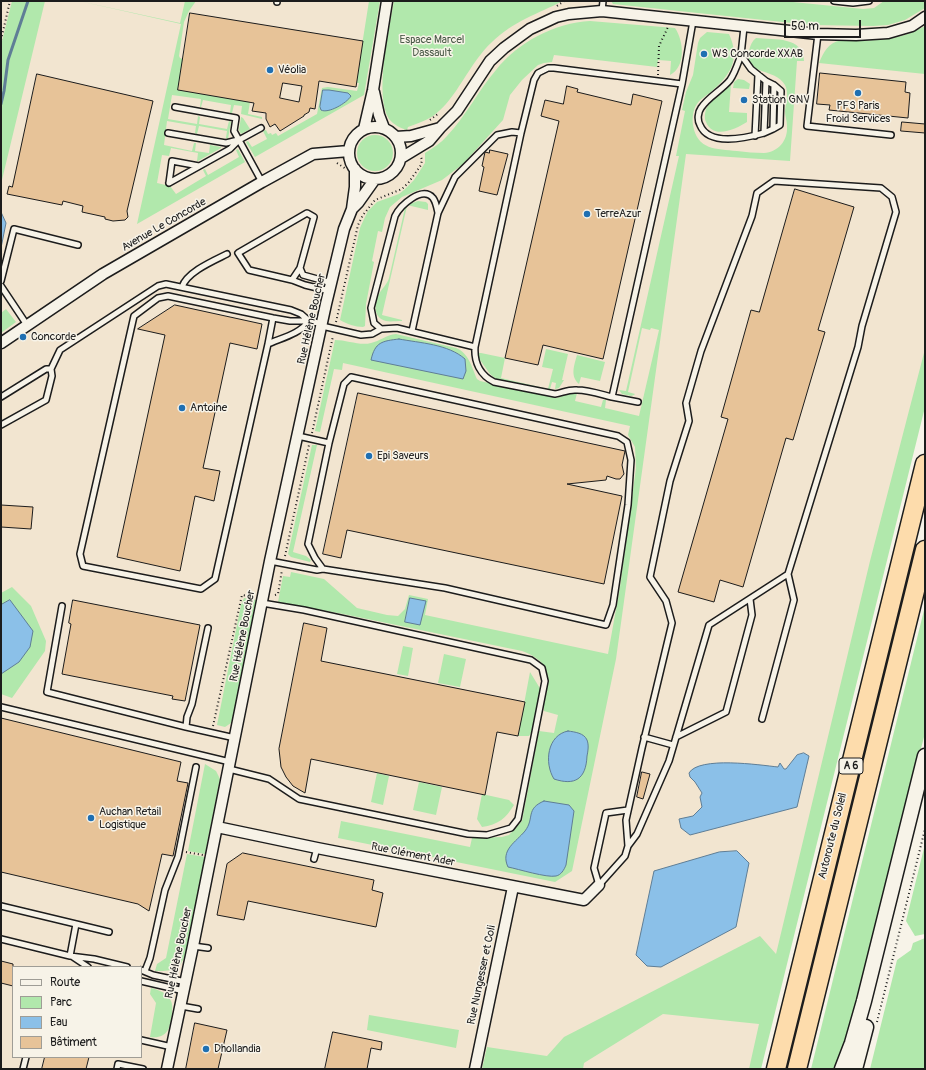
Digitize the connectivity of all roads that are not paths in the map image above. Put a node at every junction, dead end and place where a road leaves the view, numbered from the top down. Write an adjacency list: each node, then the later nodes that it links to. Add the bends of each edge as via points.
1 (387, 1): 14 (street)
2 (834, 1): 3 (lane)
3 (869, 1)
4 (603, 6): 6 (street); 18 (street, via 569,14 536,26 504,48 490,61 457,111)
5 (925, 17): 8 (street, via 912,26 888,33)
6 (693, 21): 7 (street); 12 (lane)
7 (744, 27): 8 (street); 9 (lane)
8 (818, 34): 24 (lane, via 807,126)
9 (741, 55): 10 (lane); 25 (lane, via 730,80 700,109 699,123 702,130 716,138)
10 (758, 75): 11 (lane); 25 (lane)
11 (766, 81): 13 (lane); 23 (lane)
12 (682, 84): 22 (lane, via 548,68 538,73 534,80); 55 (lane)
13 (774, 85): 20 (lane); 20 (lane, via 781,91 781,106 780,125)
14 (373, 90): 17 (street); 19 (street)
15 (175, 107): 27 (lane, via 236,118 234,131)
16 (261, 128): 27 (lane)
17 (384, 128): 19 (street); 26 (street)
18 (440, 128): 26 (street, via 411,136); 29 (street, via 429,141)
19 (364, 129): 28 (street, via 353,138)
20 (773, 129): 23 (lane)
21 (168, 133): 27 (lane, via 226,143)
22 (521, 133): 35 (lane, via 497,135 455,177); 52 (lane)
23 (764, 133): 25 (lane)
24 (891, 135)
25 (755, 136)
26 (396, 137): 29 (street, via 400,145)
27 (239, 140): 30 (lane, via 230,149); 33 (lane)
28 (349, 151): 31 (street, Rue Hélène Boucher, via 349,158); 33 (street, Avenue Le Concorde, via 313,154)
29 (401, 158): 32 (street, via 399,165 390,174)
30 (199, 166): 30 (lane, via 187,173 169,183 172,161)
31 (355, 169): 32 (street, via 364,176); 34 (street, Rue Hélène Boucher)
32 (375, 179): 34 (street, Rue Hélène Boucher)
33 (262, 182): 46 (street, Avenue Le Concorde, via 103,274)
34 (352, 209): 43 (street, Rue Hélène Boucher, via 344,229)
35 (438, 213): 48 (lane, via 432,198 423,194 404,203 395,216 371,308 374,323); 49 (lane)
36 (78, 245): 40 (lane, via 14,230)
37 (227, 254): 42 (lane, via 190,275)
38 (300, 268): 39 (lane); 39 (lane, via 314,217 307,213 238,253 249,270); 43 (lane, via 303,275)
39 (292, 280): 43 (lane, via 305,285)
40 (1, 281)
41 (1, 286): 46 (lane)
42 (182, 287): 45 (lane, via 291,310); 53 (lane, via 166,284 158,286 60,350)
43 (331, 287): 47 (street, Rue Hélène Boucher)
44 (273, 318): 45 (lane); 51 (lane); 51 (lane, via 168,296 158,298 134,316 80,554 83,566 201,589 215,580)
45 (309, 321): 47 (lane); 51 (lane, via 299,330)
46 (27, 325): 50 (street, Avenue Le Concorde)
47 (322, 325): 48 (lane, via 361,335 372,334); 58 (street, Rue Hélène Boucher)
48 (381, 329): 49 (lane, via 397,328)
49 (412, 331): 52 (lane)
50 (1, 343)
51 (268, 344)
52 (475, 347): 55 (lane, via 474,357 477,365 486,378 494,382 555,394 577,390)
53 (51, 369): 54 (lane, via 46,369); 57 (lane, via 52,376 46,400)
54 (1, 397)
55 (612, 397): 56 (lane)
56 (638, 402)
57 (1, 426)
58 (298, 436): 59 (lane); 62 (street, Rue Hélène Boucher)
59 (330, 443): 63 (lane, via 308,544); 63 (lane, via 344,384 351,377 618,436 628,442 631,460 628,505 614,605 606,625 445,588)
60 (925, 464): 109 (highway, Autoroute du Soleil / A 6)
61 (925, 550): 110 (highway, Autoroute du Soleil / A 6)
62 (270, 561): 63 (lane); 66 (street, Rue Hélène Boucher)
63 (323, 569)
64 (788, 574): 65 (lane); 70 (lane, via 794,600); 72 (lane, via 858,347 896,212 892,197 881,188 774,181 757,193 752,216 701,351 686,403 689,421 670,481 650,577 666,601 672,623)
65 (750, 599): 73 (lane, via 709,625); 73 (lane, via 752,615 726,712)
66 (262, 603): 74 (street, Rue Hélène Boucher); 77 (lane, via 531,660 542,668 545,681 521,804 518,819 511,828 487,835 468,834 299,799 269,779)
67 (62, 606): 71 (lane, via 47,692)
68 (208, 628): 71 (lane)
69 (1, 707): 77 (lane)
70 (762, 719)
71 (186, 727): 74 (lane)
72 (644, 737): 75 (lane); 80 (lane)
73 (676, 737): 75 (lane)
74 (235, 738): 77 (street, Rue Hélène Boucher)
75 (673, 745): 82 (lane, via 669,761 637,834)
76 (925, 756): 111 (main road, via 864,1001)
77 (230, 766): 81 (street, Rue Hélène Boucher)
78 (196, 767): 96 (lane, via 178,857 165,890 150,958)
79 (925, 786): 112 (main road)
80 (628, 810): 82 (lane); 85 (lane, via 606,813 594,868)
81 (217, 827): 83 (street, Rue Clément Ader); 91 (street, Rue Hélène Boucher)
82 (628, 846): 85 (lane, via 625,856)
83 (317, 848): 84 (lane); 86 (street, Rue Clément Ader)
84 (314, 859)
85 (599, 885): 86 (street, Rue Clément Ader, via 584,900)
86 (513, 887): 108 (street, Rue Nungesser et Coli)
87 (1, 906): 88 (lane)
88 (76, 924): 89 (lane); 93 (lane)
89 (109, 932)
90 (1, 939): 93 (lane)
91 (193, 946): 92 (lane); 98 (street, Rue Hélène Boucher)
92 (208, 948)
93 (70, 956): 94 (lane); 95 (lane)
94 (86, 966)
95 (123, 966)
96 (143, 971): 98 (lane)
97 (142, 981): 98 (lane)
98 (185, 986): 99 (street, Rue Hélène Boucher)
99 (180, 1006): 100 (lane); 102 (street, Rue Hélène Boucher)
100 (198, 1009)
101 (142, 1040): 102 (lane)
102 (172, 1047): 107 (street, Rue Hélène Boucher)
103 (26, 1058): 104 (lane)
104 (23, 1069)
105 (117, 1069): 106 (lane, via 118,1064)
106 (143, 1069)
107 (167, 1069)
108 (475, 1069)
109 (776, 1069)
110 (797, 1069)
111 (842, 1069)
112 (856, 1069)

